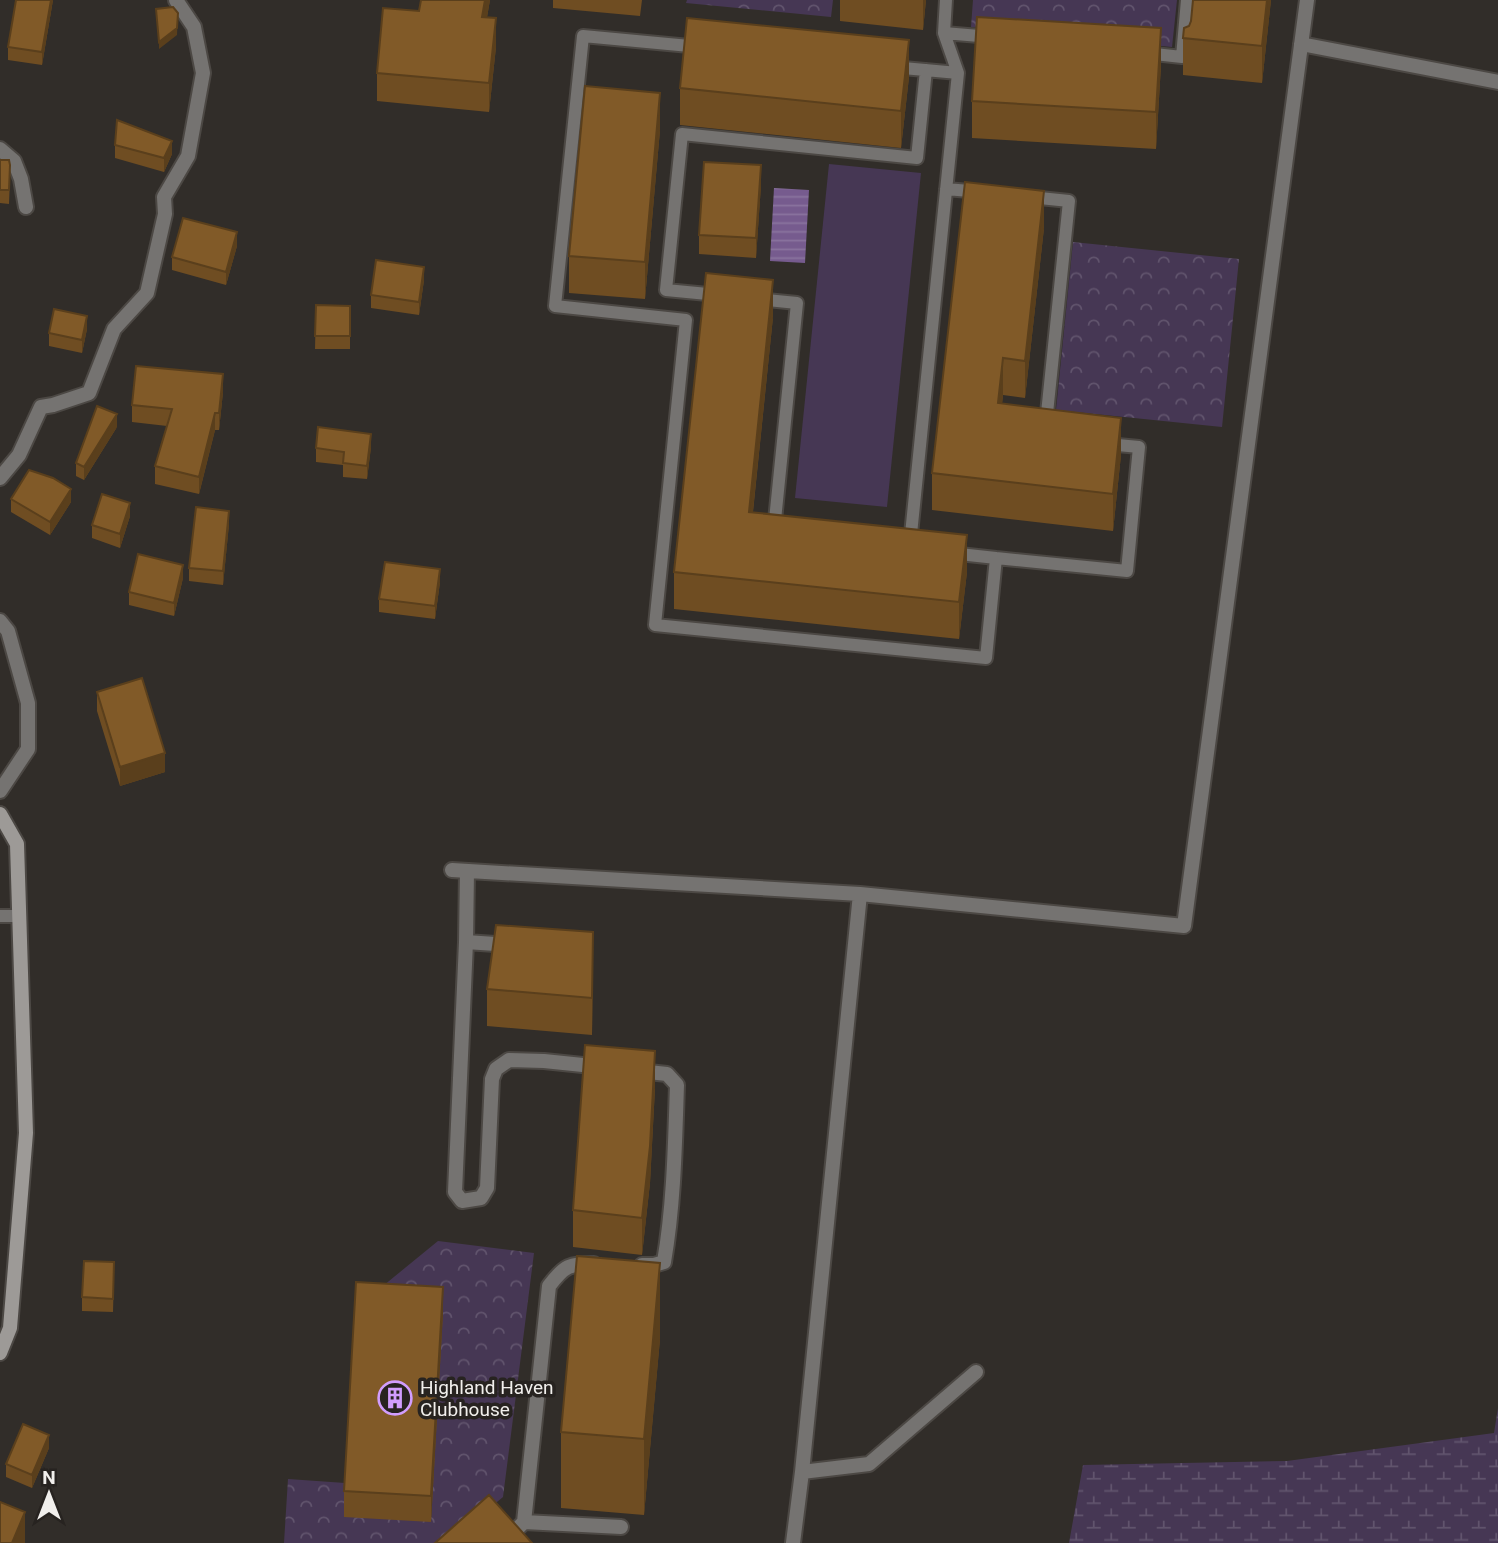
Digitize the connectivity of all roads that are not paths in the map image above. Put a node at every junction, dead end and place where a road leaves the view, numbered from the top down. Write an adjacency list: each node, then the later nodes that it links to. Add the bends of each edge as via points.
1 (176, 0): 21 (street, via 194,27 204,73 188,156 164,197 165,215 147,293 114,329 89,393 41,407 19,455)
2 (946, 0): 5 (lane)
3 (1187, 0): 9 (lane, via 1182,57)
4 (1307, 0): 7 (street)
5 (944, 33): 6 (lane); 12 (lane)
6 (1010, 39)
7 (1301, 44): 13 (street); 31 (street, via 1184,926)
8 (706, 48): 25 (lane, via 583,36 555,306 686,320 655,625 986,658)
9 (1129, 51)
10 (885, 66): 11 (lane)
11 (926, 70): 12 (lane); 22 (lane, via 917,158 682,134 666,290 797,303 773,536)
12 (958, 73): 15 (lane)
13 (1498, 82)
14 (0, 149): 18 (street, via 13,161)
15 (946, 189): 16 (lane); 24 (lane)
16 (987, 193)
17 (1014, 196): 19 (lane, via 1069,201)
18 (26, 207)
19 (1045, 438)
20 (1098, 443): 25 (lane, via 1139,447 1126,571)
21 (0, 478)
22 (787, 537)
23 (896, 548): 24 (lane)
24 (922, 550): 25 (lane)
25 (996, 558)
26 (0, 621): 27 (street, via 8,631 27,703 28,749)
27 (0, 791)
28 (0, 814): 33 (main road, via 17,844)
29 (452, 870): 30 (street)
30 (467, 871): 31 (street); 34 (street)
31 (860, 894): 40 (street)
32 (0, 916): 33 (lane)
33 (19, 916): 38 (main road, via 26,1133 10,1328)
34 (466, 942): 35 (street); 37 (street, via 455,1192 462,1201 481,1198 487,1188 492,1079 496,1069 509,1060 667,1074 677,1085 664,1262)
35 (530, 947)
36 (602, 1264): 41 (street, via 576,1264 561,1270 550,1286)
37 (628, 1265)
38 (0, 1353)
39 (976, 1372): 40 (street, via 869,1464)
40 (802, 1472): 44 (street)
41 (524, 1522): 42 (street); 43 (street)
42 (621, 1527)
43 (503, 1543)
44 (793, 1543)

